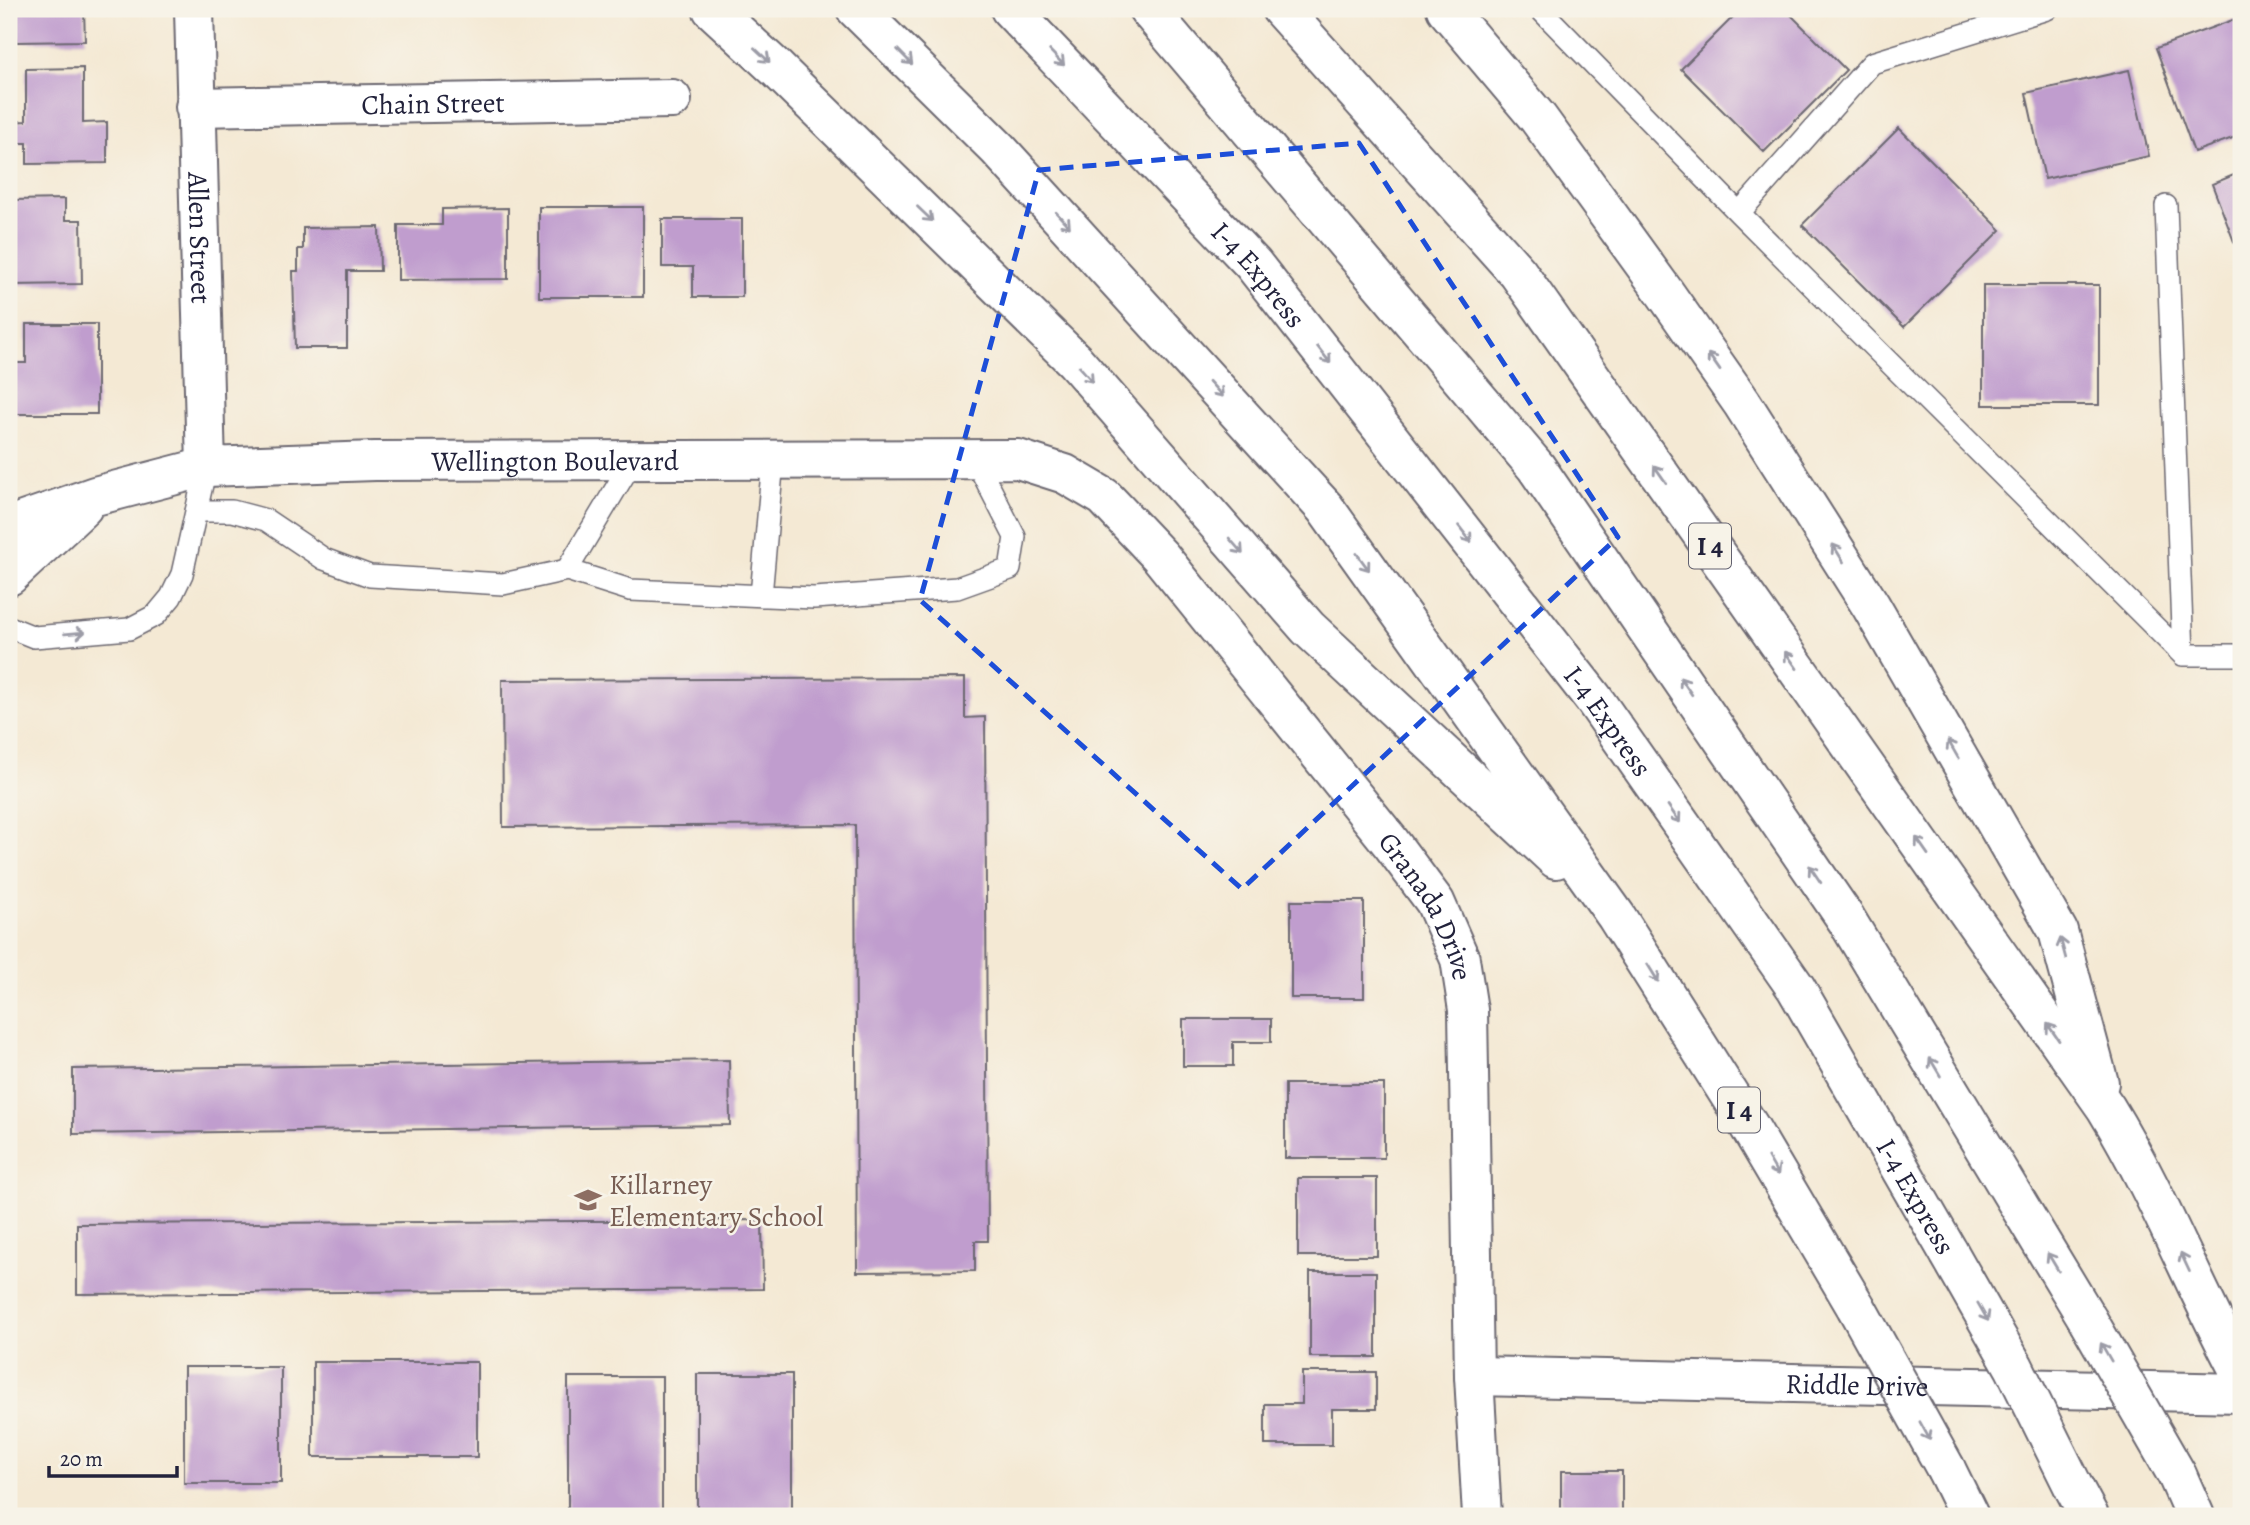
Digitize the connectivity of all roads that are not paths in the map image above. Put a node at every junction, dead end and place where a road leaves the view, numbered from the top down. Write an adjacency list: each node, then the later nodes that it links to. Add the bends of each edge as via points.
1 (194, 9): 11 (main road, Allen Street)
2 (712, 9): 28 (main road, one-way to 28, via 1074,360 1308,628)
3 (856, 9): 28 (main road, I 4, one-way to 28, via 998,149 1325,509)
4 (1010, 9): 33 (main road, I-4 Express, one-way to 33, bridge, via 1253,264 1593,698 1796,988 2014,1367)
5 (1148, 9): 36 (main road, one-way to 5, bridge, via 2177,1475 2088,1320 1846,919 1536,467)
6 (1281, 9): 29 (main road, I 4, one-way to 6, via 1518,273)
7 (1446, 9): 29 (main road, one-way to 7, via 2058,931 1871,606 1742,403 1665,293 1538,118)
8 (1540, 9): 13 (lane)
9 (2047, 9): 13 (lane, via 1872,63)
10 (671, 99): 11 (main road, Chain Street)
11 (195, 107): 18 (main road, Allen Street)
12 (2166, 206): 26 (lane)
13 (1739, 213): 26 (lane)
14 (975, 459): 15 (main road, Wellington Boulevard); 17 (main road, Wellington Boulevard); 24 (lane, via 1015,537 1010,569 957,588 814,598)
15 (1018, 459): 31 (main road, Granada Drive, via 1065,474 1104,497 1133,526 1434,902 1460,959 1468,1010)
16 (633, 460): 17 (main road, Wellington Boulevard); 18 (main road, Wellington Boulevard); 22 (lane)
17 (773, 460): 24 (lane)
18 (206, 467): 19 (main road, Wellington Boulevard); 20 (lane)
19 (95, 496): 21 (main road, Wellington Boulevard); 23 (main road, Wellington Boulevard)
20 (196, 511): 22 (lane, via 232,511 266,520 324,559 370,576 503,584); 25 (lane, one-way to 20, via 34,637 129,629 156,615 182,574)
21 (9, 526)
22 (566, 570): 24 (lane, via 630,590)
23 (9, 576)
24 (761, 596)
25 (9, 627)
26 (2183, 655): 27 (lane)
27 (2241, 655)
28 (1616, 916): 35 (main road, I 4, one-way to 35, bridge, via 1856,1307)
29 (2106, 1108): 30 (main road, I 4, one-way to 29, via 2133,1152)
30 (2241, 1374)
31 (1474, 1376): 32 (main road, Riddle Drive); 34 (main road, Granada Drive)
32 (2241, 1393)
33 (2082, 1502)
34 (1482, 1516)
35 (1969, 1516)
36 (2195, 1516)

